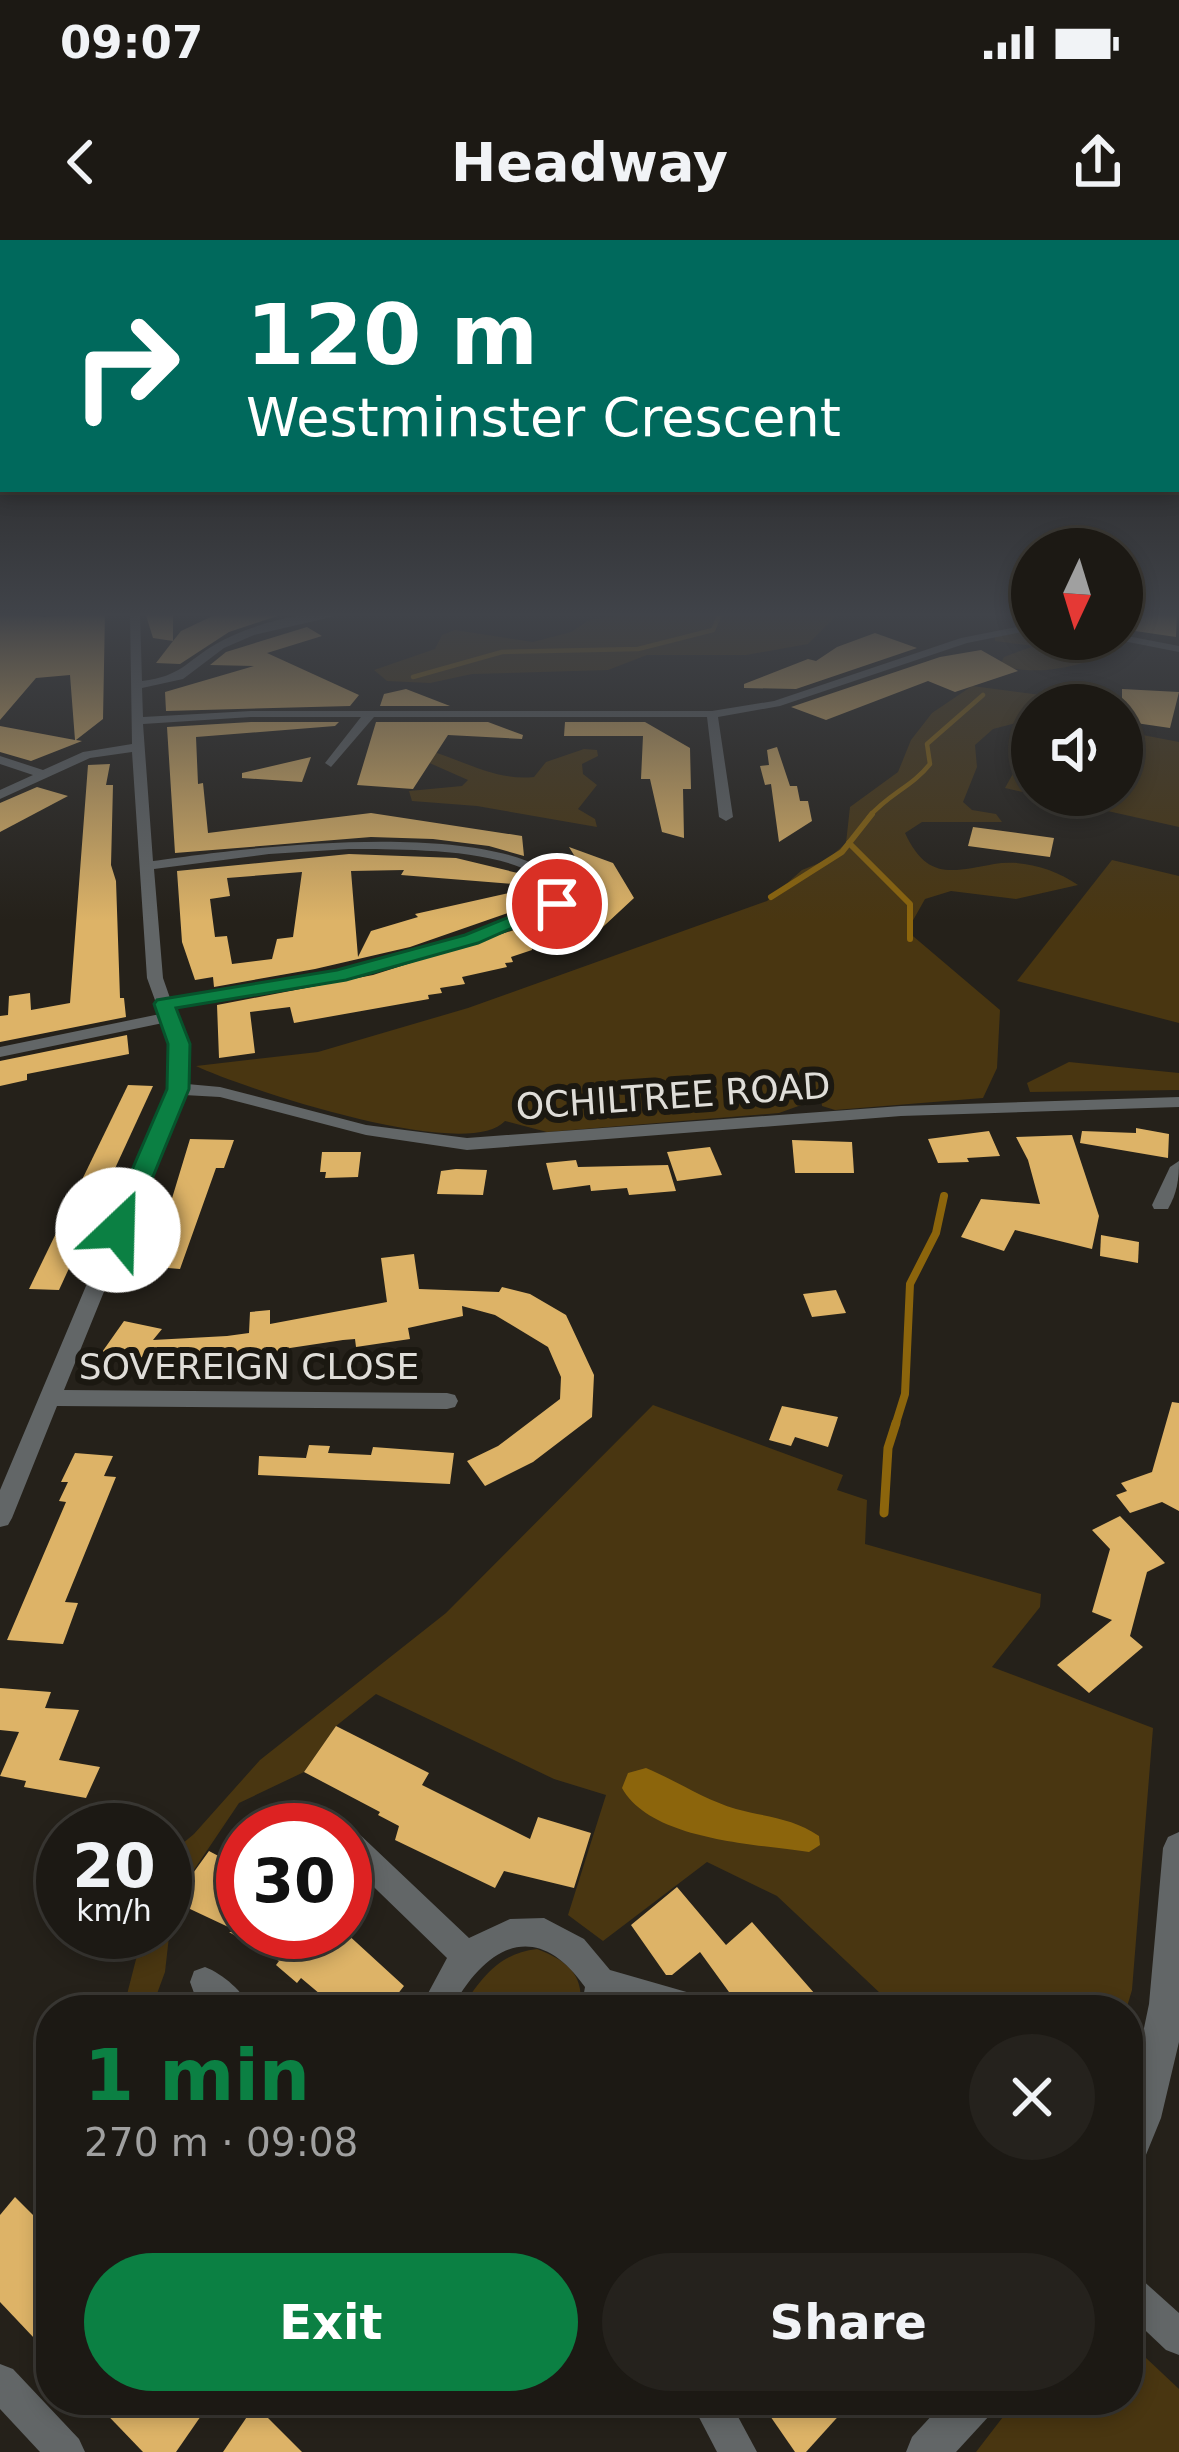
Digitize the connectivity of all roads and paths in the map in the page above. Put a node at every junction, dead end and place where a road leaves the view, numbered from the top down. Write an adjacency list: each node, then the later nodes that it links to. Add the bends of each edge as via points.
1 (141, 715): 5 (street)
2 (207, 715): 5 (street)
3 (368, 715): 8 (street)
4 (712, 715): 11 (street)
5 (141, 721): 6 (street)
6 (138, 746): 9 (street); 12 (street)
7 (0, 760): 9 (street)
8 (331, 763)
9 (42, 774): 10 (street)
10 (0, 795)
11 (726, 817)
12 (149, 866): 13 (street, via 155,978); 13 (street, via 409,843 519,861 560,887 557,904 472,939)
13 (166, 1011): 14 (street); 15 (street, via 179,1044)
14 (0, 1052)
15 (178, 1089): 16 (street, OCHILTREE ROAD, via 467,1144 901,1111); 19 (street)
16 (1179, 1102)
17 (1179, 1167): 18 (street)
18 (1161, 1205)
19 (51, 1398): 20 (street, SOVEREIGN CLOSE); 21 (street)
20 (447, 1401)
21 (0, 1518)
22 (1179, 1848): 29 (street, via 1163,2034)
23 (372, 1872): 24 (street)
24 (466, 1957): 27 (street); 28 (street, via 510,1934 546,1930 578,1948)
25 (205, 1982): 26 (street)
26 (219, 1995)
27 (443, 1995)
28 (599, 1995)
29 (1143, 2114)
30 (1143, 2304): 31 (street)
31 (1179, 2337)
32 (0, 2382): 35 (street)
33 (717, 2415): 36 (street)
34 (960, 2415): 37 (street)
35 (66, 2452)
36 (738, 2452)
37 (926, 2452)

